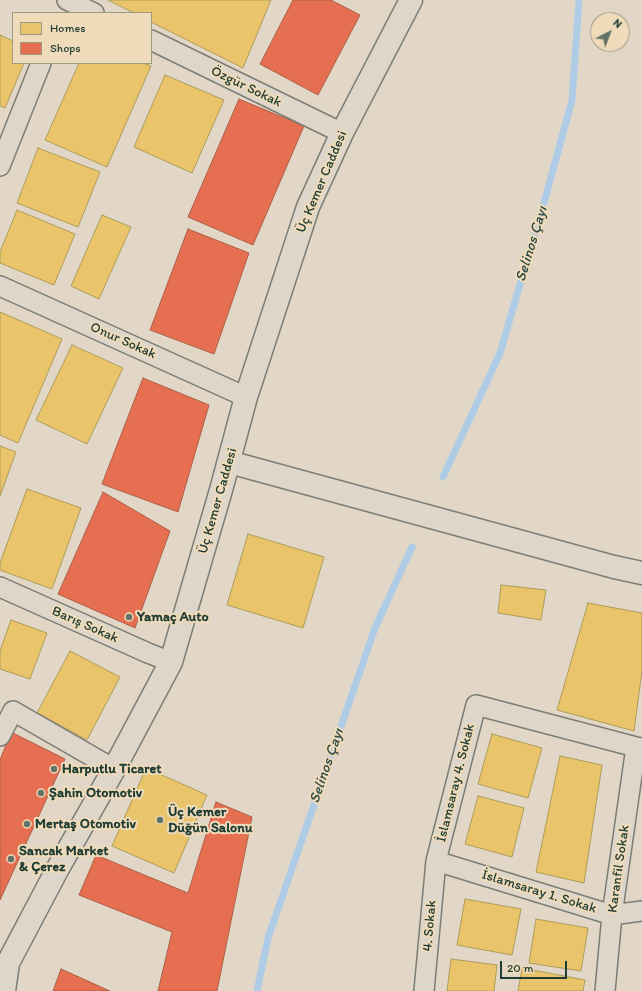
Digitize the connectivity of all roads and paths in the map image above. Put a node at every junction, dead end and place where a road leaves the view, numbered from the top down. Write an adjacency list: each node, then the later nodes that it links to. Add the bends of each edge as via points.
1 (66, 0): 3 (street); 4 (street)
2 (411, 0): 7 (main road, Üç Kemer Caddesi)
3 (61, 12)
4 (92, 12)
5 (152, 40): 7 (street, Özgür Sokak)
6 (41, 64): 8 (street)
7 (342, 133): 10 (main road, Üç Kemer Caddesi, via 308,207)
8 (0, 166)
9 (0, 286): 10 (street, Onur Sokak)
10 (246, 397): 11 (main road, Üç Kemer Caddesi)
11 (229, 462): 12 (main road); 14 (main road, Üç Kemer Caddesi)
12 (642, 573)
13 (0, 587): 14 (street, Barış Sokak)
14 (171, 662): 17 (main road, Üç Kemer Caddesi)
15 (0, 736): 17 (street, via 13,712)
16 (639, 747): 18 (street, İslamsaray 4. Sokak, via 476,705); 20 (street, Karanfil Sokak)
17 (114, 769): 21 (main road, Üç Kemer Caddesi)
18 (436, 861): 20 (street, İslamsaray 1. Sokak); 23 (street, 4. Sokak)
19 (642, 911): 20 (street, İslamsaray 1. Sokak)
20 (612, 915): 24 (street, Karanfil Sokak)
21 (4, 960): 22 (main road, Üç Kemer Caddesi)
22 (4, 991)
23 (424, 991)
24 (605, 991)

